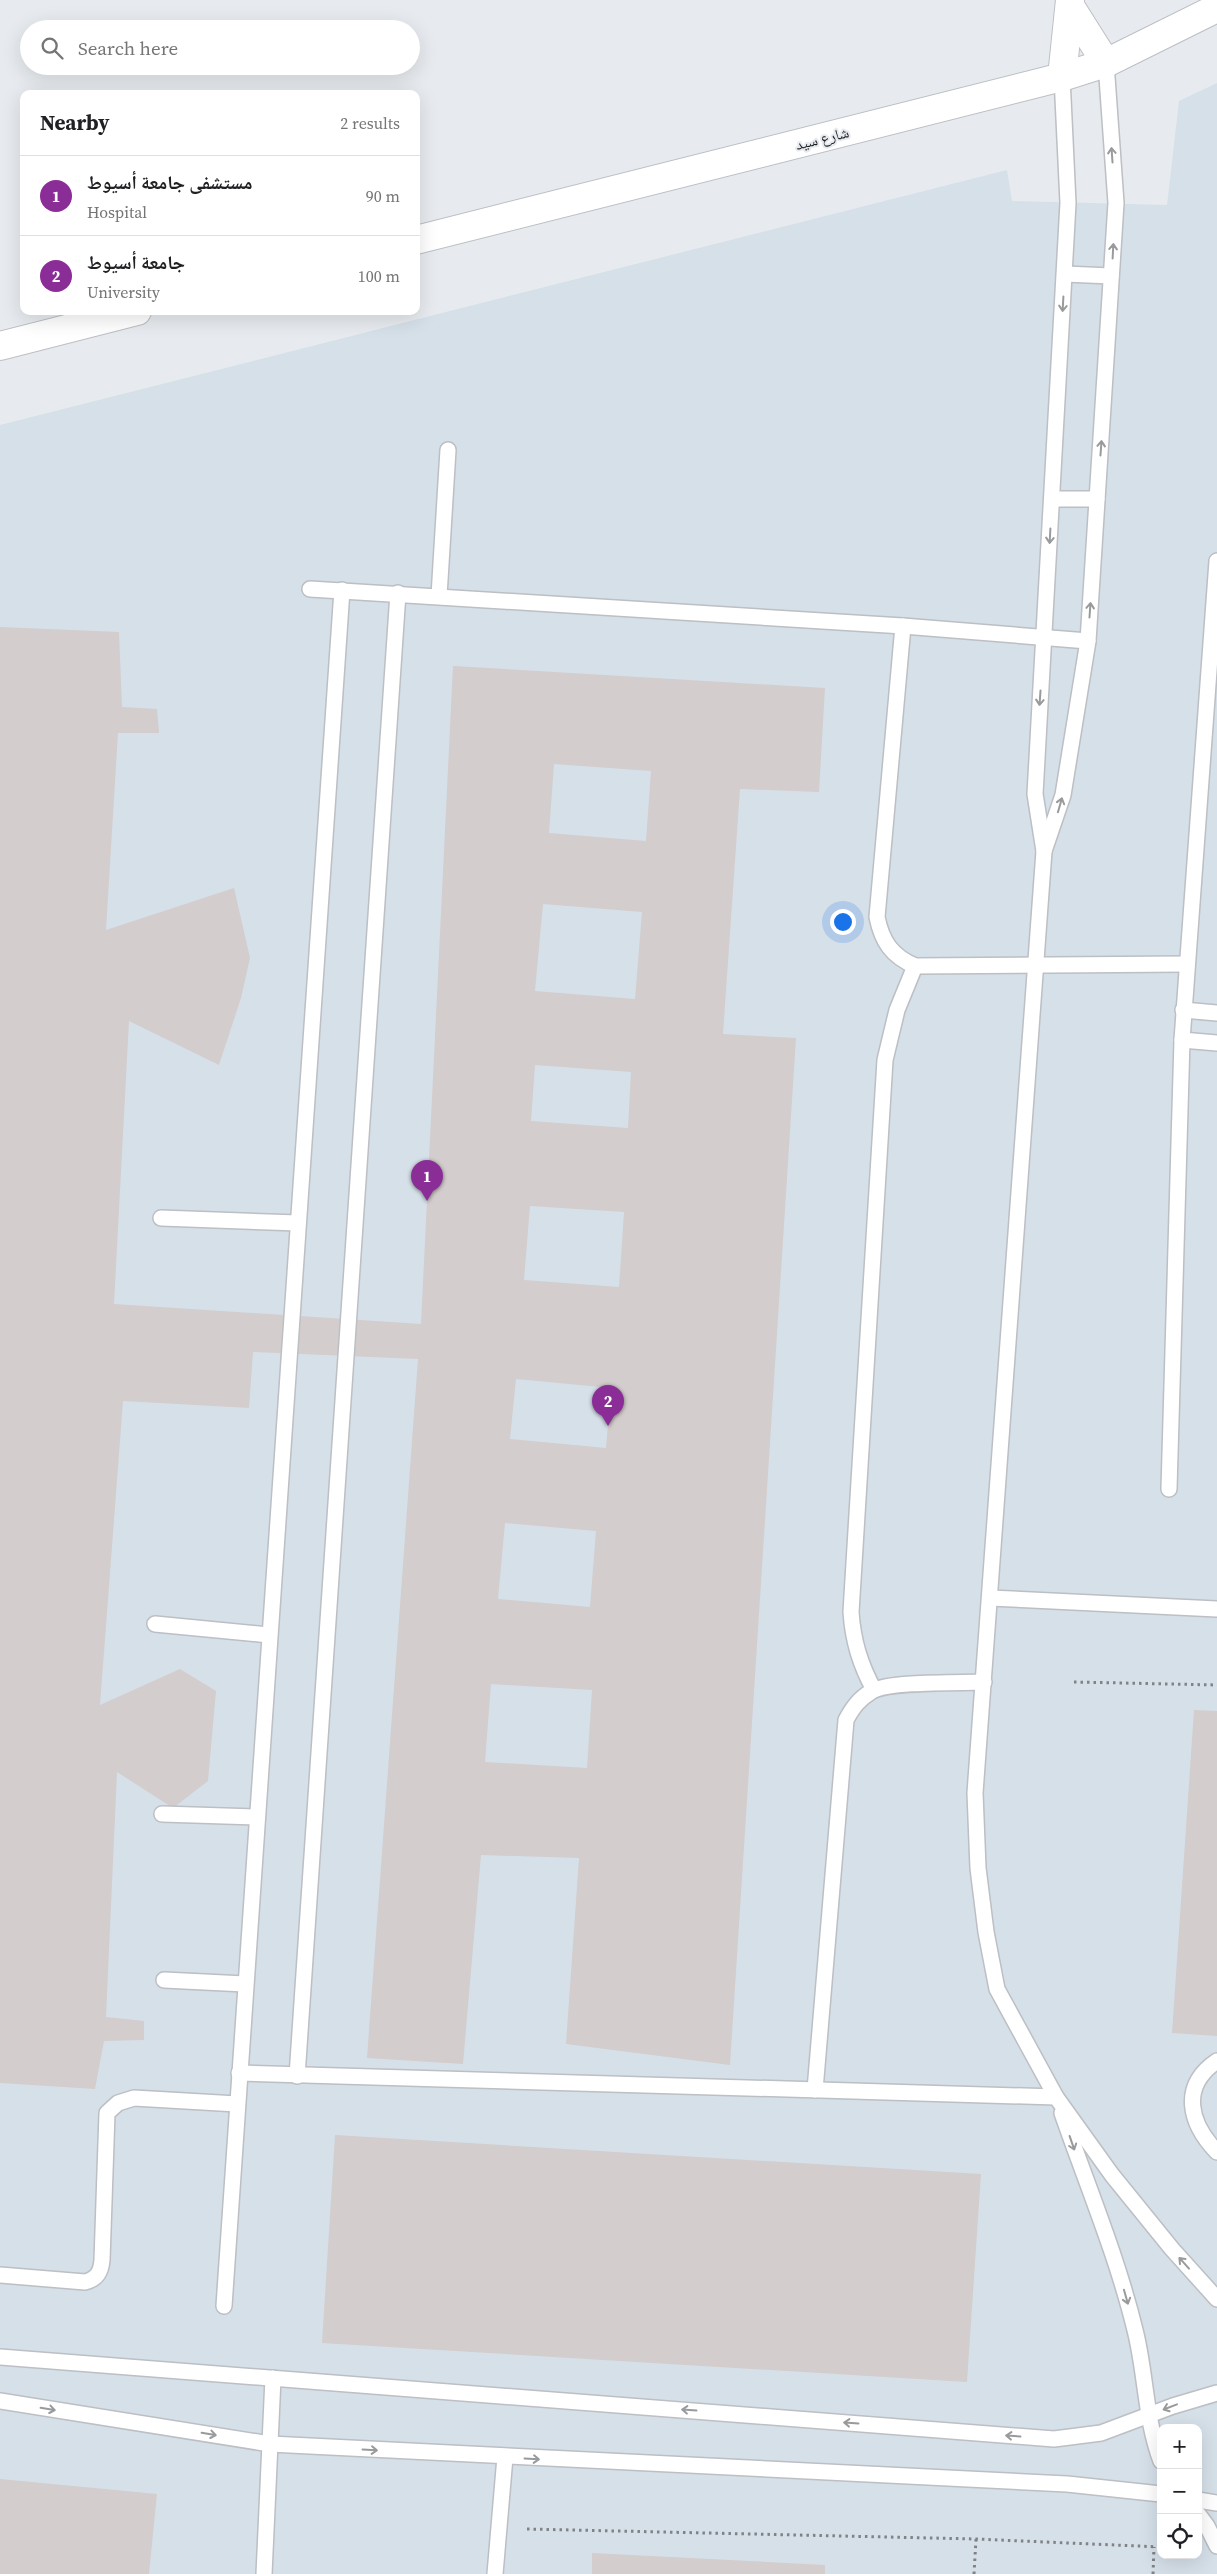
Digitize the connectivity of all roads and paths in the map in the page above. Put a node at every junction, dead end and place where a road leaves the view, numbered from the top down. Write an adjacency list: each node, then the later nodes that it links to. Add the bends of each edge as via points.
1 (1070, 3): 3 (main road); 4 (main road)
2 (1217, 8): 3 (main road, شارع سيد)
3 (1106, 63): 4 (main road, شارع سيد); 7 (lane, one-way to 3, via 1116,203)
4 (1062, 77): 5 (main road, شارع سيد); 6 (lane, via 1068,203)
5 (420, 239)
6 (1065, 274): 7 (lane); 11 (lane, one-way to 11)
7 (1112, 276): 12 (lane, one-way to 7)
8 (121, 315): 9 (main road)
9 (0, 346)
10 (448, 450): 17 (lane)
11 (1052, 499): 12 (lane); 19 (lane, one-way to 19)
12 (1097, 499): 20 (lane, one-way to 12)
13 (1217, 561): 22 (lane)
14 (310, 589): 15 (lane)
15 (342, 590): 16 (lane); 30 (lane)
16 (398, 594): 17 (lane); 46 (lane)
17 (439, 596): 18 (lane)
18 (903, 626): 19 (lane); 23 (lane, via 877,917 880,933 888,948 900,960)
19 (1044, 636): 20 (lane); 21 (lane, one-way to 21, via 1035,794)
20 (1088, 641): 21 (lane, one-way to 20, via 1063,795)
21 (1044, 851): 24 (lane)
22 (1186, 964): 24 (lane); 25 (lane)
23 (915, 966): 24 (lane); 39 (lane, via 897,1010 885,1060 852,1592 854,1641 861,1667)
24 (1036, 966): 32 (lane)
25 (1183, 1010): 26 (lane); 27 (lane)
26 (1217, 1013)
27 (1182, 1040): 28 (lane); 31 (lane)
28 (1217, 1043)
29 (161, 1218): 30 (lane)
30 (298, 1223): 35 (lane)
31 (1169, 1489)
32 (990, 1598): 33 (lane); 36 (lane)
33 (1217, 1609)
34 (155, 1624): 35 (lane)
35 (269, 1635): 41 (lane)
36 (984, 1682): 39 (lane, via 894,1686); 48 (lane, via 976,1794 978,1868 986,1932 996,1989)
37 (1074, 1682): 38 (path)
38 (1217, 1685)
39 (874, 1690): 47 (lane, via 857,1702 846,1720)
40 (162, 1814): 41 (lane)
41 (257, 1817): 43 (lane)
42 (164, 1980): 43 (lane)
43 (245, 1984): 45 (lane)
44 (1217, 2061): 50 (lane, via 1202,2075 1194,2090 1192,2106 1199,2130)
45 (239, 2073): 46 (lane); 49 (lane)
46 (297, 2076): 47 (lane)
47 (815, 2090): 48 (lane)
48 (1056, 2098): 52 (lane, one-way to 48, via 1112,2175); 58 (lane, one-way to 58, via 1125,2293 1136,2332)
49 (237, 2104): 51 (lane, via 134,2098 118,2102 107,2113 101,2270 96,2277 85,2282); 53 (lane)
50 (1217, 2152)
51 (0, 2275)
52 (1217, 2299)
53 (224, 2306)
54 (0, 2357): 55 (lane)
55 (273, 2378): 58 (lane, one-way to 55, via 1101,2433 1054,2439); 59 (lane)
56 (1217, 2393): 58 (lane, one-way to 58)
57 (0, 2401): 59 (lane, one-way to 59)
58 (1149, 2416): 60 (lane)
59 (270, 2444): 61 (lane, one-way to 61); 70 (lane)
60 (1157, 2446)
61 (504, 2458): 62 (lane, one-way to 62, via 1067,2484); 66 (lane)
62 (1157, 2494)
63 (1202, 2501): 64 (lane)
64 (1217, 2503)
65 (1202, 2519): 68 (lane)
66 (498, 2528): 67 (path); 71 (lane)
67 (976, 2539): 69 (path); 72 (path)
68 (1217, 2546)
69 (1154, 2547): 73 (path)
70 (264, 2574)
71 (495, 2574)
72 (974, 2574)
73 (1153, 2574)

